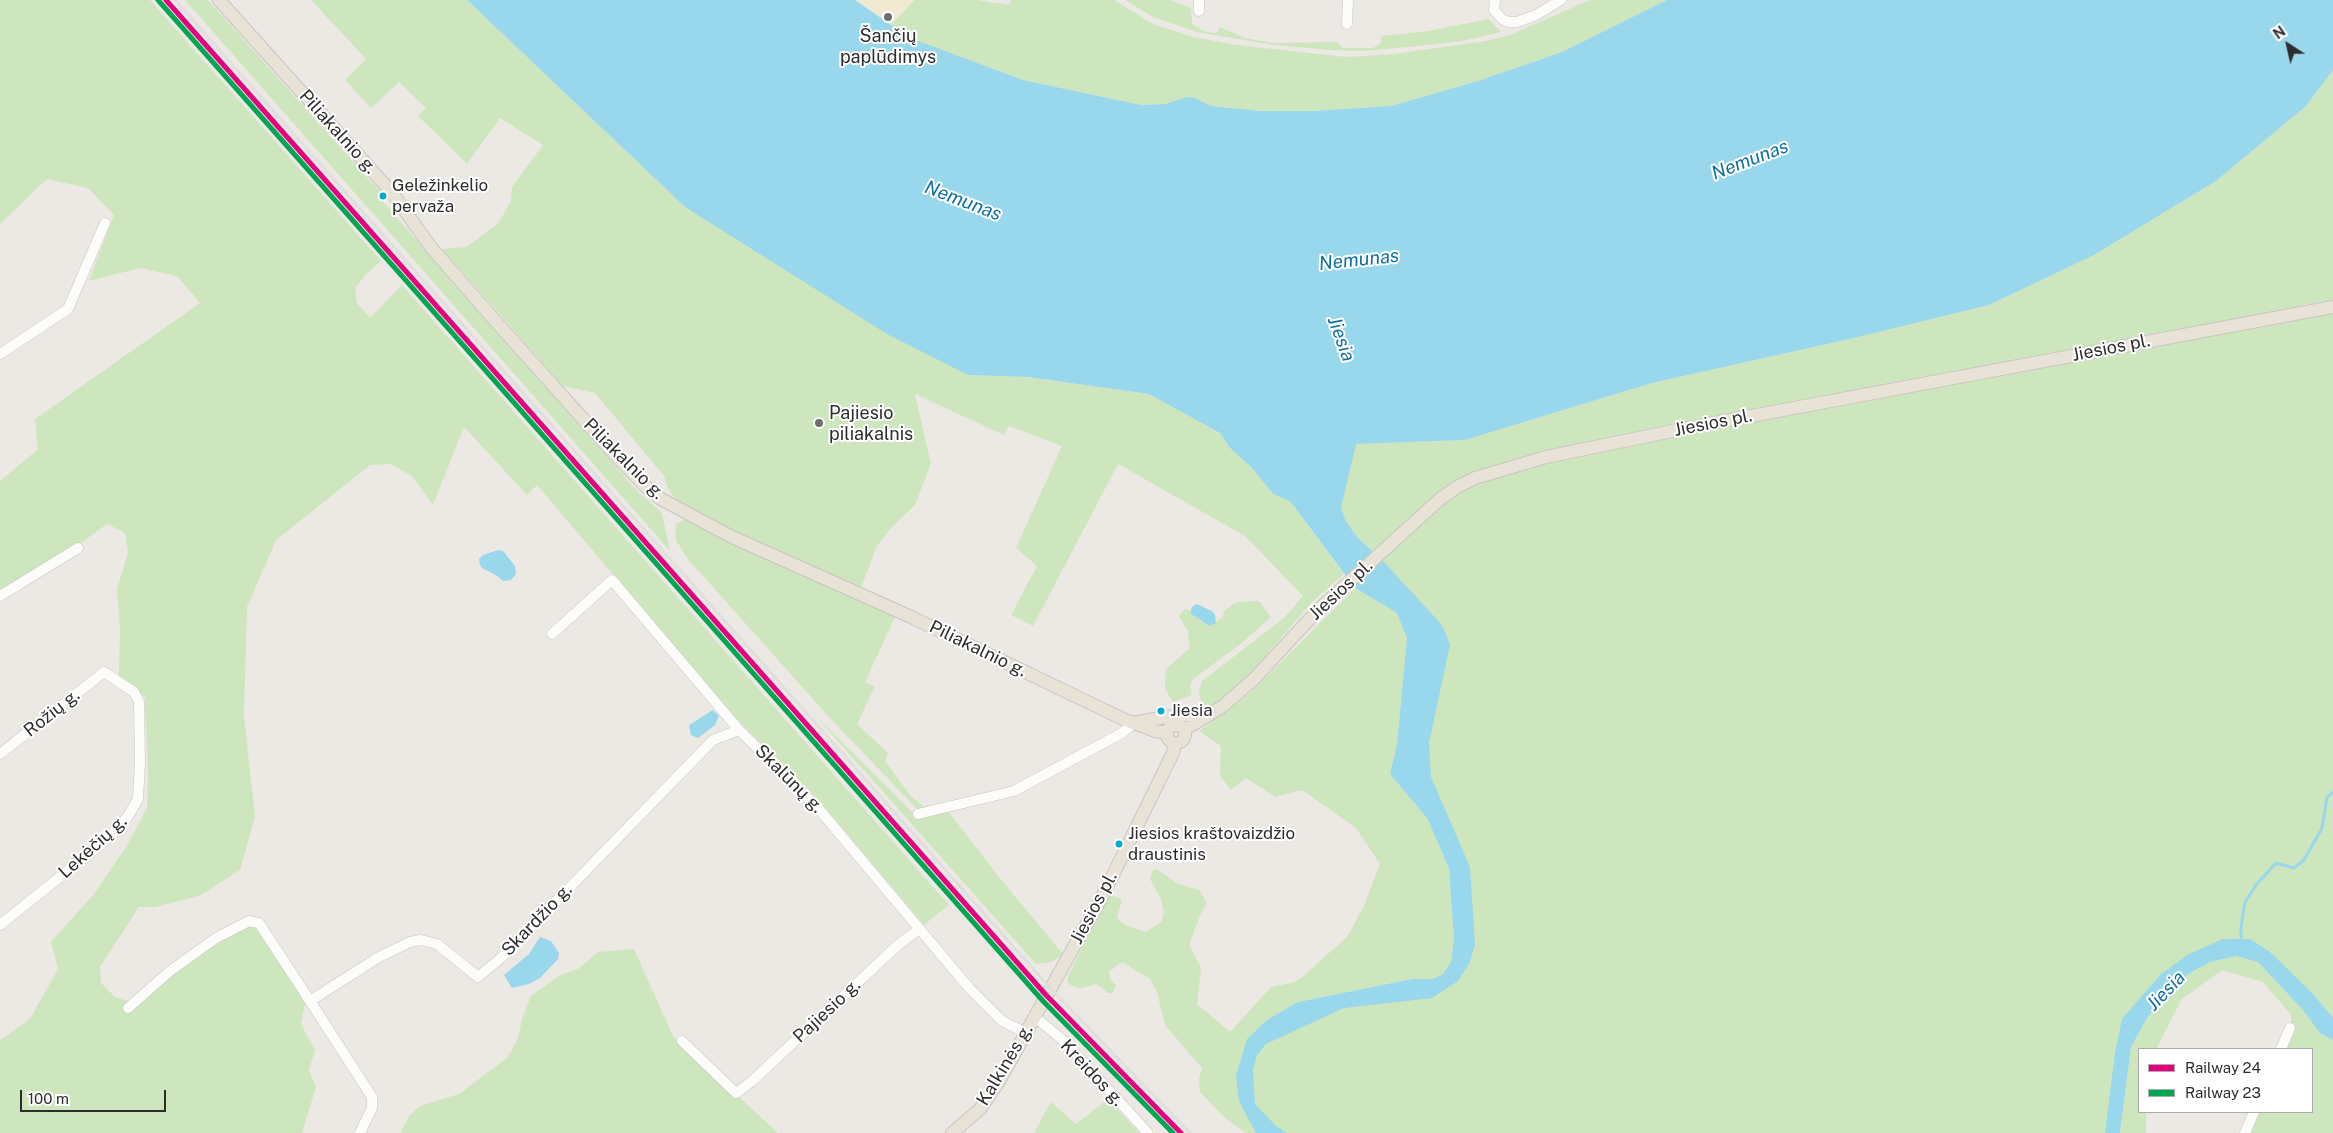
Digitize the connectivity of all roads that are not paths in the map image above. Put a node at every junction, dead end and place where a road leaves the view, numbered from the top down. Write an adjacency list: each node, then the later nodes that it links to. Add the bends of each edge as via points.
1 (220, 0): 14 (main road, Piliakalnio g., via 393,194 430,246 498,324 661,499 732,537 909,616)
2 (1348, 0): 5 (street)
3 (1561, 0): 4 (street, via 1517,22 1503,20)
4 (1494, 5)
5 (1347, 24)
6 (105, 223): 8 (street, via 68,309)
7 (2333, 307): 13 (main road, Jiesios pl., via 1696,426 1546,457 1493,472 1456,487 1440,499 1342,588 1254,678)
8 (0, 354)
9 (78, 548): 10 (street)
10 (0, 596)
11 (552, 634): 15 (street, Skalūnų g., via 612,580)
12 (104, 672): 19 (street, Rožių g.); 21 (street, Lekėčių g., via 134,692 139,702 138,799 120,827)
13 (1208, 715): 14 (main road, via 1177,715); 16 (main road, Jiesios pl.)
14 (1133, 723): 17 (main road, Piliakalnio g.); 20 (street, via 1014,791)
15 (739, 730): 22 (street, Skalūnų g., via 818,807); 23 (street, Skardžio g., via 713,740 501,958 478,977 437,944 421,940 379,957)
16 (1184, 730): 17 (main road, via 1174,725); 18 (main road, via 1185,738)
17 (1167, 733): 18 (main road, via 1168,739)
18 (1175, 744): 25 (main road, Jiesios pl., via 1105,891)
19 (0, 754)
20 (918, 814)
21 (0, 925)
22 (918, 929): 27 (street, Skalūnų g., via 989,1010); 28 (street, Pajiesio g., via 736,1093)
23 (310, 1001): 24 (street, via 259,923 249,920 216,938 170,971); 31 (street, via 372,1098 372,1108)
24 (128, 1008)
25 (1034, 1016): 27 (main road, Kalkinės g.); 33 (street, Kreidos g., via 1065,1042)
26 (2290, 1028): 29 (street)
27 (1026, 1033): 32 (main road, Kalkinės g., via 980,1109)
28 (682, 1041)
29 (2281, 1048)
30 (2254, 1113): 34 (street)
31 (360, 1133)
32 (952, 1133)
33 (1148, 1133)
34 (2245, 1133)

